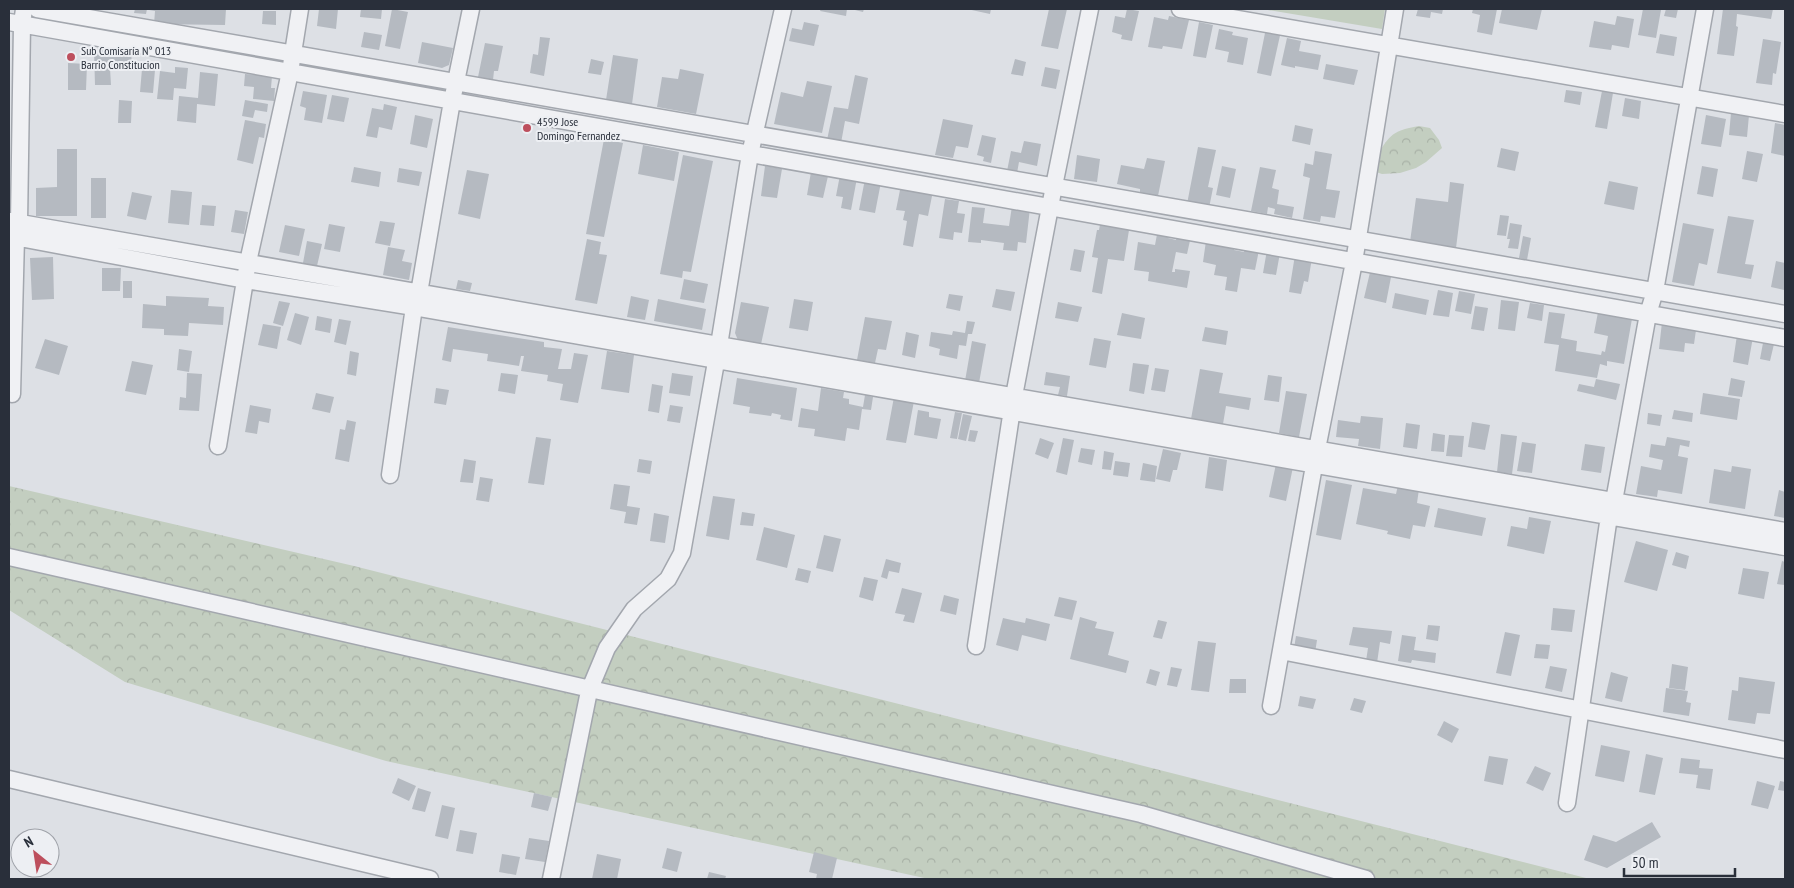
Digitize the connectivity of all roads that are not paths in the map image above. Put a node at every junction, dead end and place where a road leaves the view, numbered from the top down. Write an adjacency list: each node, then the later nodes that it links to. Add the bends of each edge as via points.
1 (37, 9): 11 (street)
2 (300, 9): 11 (street)
3 (471, 9): 13 (street)
4 (783, 9): 17 (street)
5 (1090, 9): 19 (street)
6 (1180, 9): 10 (street)
7 (1395, 9): 10 (street)
8 (1705, 9): 14 (street)
9 (18, 18): 12 (street); 21 (street)
10 (1390, 44): 14 (street); 22 (street)
11 (293, 53): 12 (street); 13 (street)
12 (290, 72): 15 (street); 23 (street)
13 (457, 82): 15 (street); 17 (street)
14 (1689, 97): 16 (street); 26 (street)
15 (452, 101): 18 (street); 27 (street)
16 (1785, 114)
17 (756, 134): 18 (street); 19 (street)
18 (750, 154): 20 (street); 31 (street)
19 (1054, 186): 20 (street); 22 (street)
20 (1050, 207): 24 (street); 33 (street)
21 (13, 229): 23 (street); 25 (street); 32 (street)
22 (1357, 239): 24 (street); 26 (street)
23 (248, 262): 25 (street); 27 (street)
24 (1354, 262): 28 (street); 35 (street)
25 (246, 280): 27 (street); 34 (street)
26 (1654, 291): 28 (street); 29 (street)
27 (417, 300): 31 (street); 36 (street)
28 (1648, 314): 30 (street); 37 (street)
29 (1785, 314)
30 (1785, 338)
31 (717, 352): 33 (street); 43 (street, via 682,553 668,579 634,610 607,648)
32 (12, 394)
33 (1014, 404): 35 (street); 41 (street)
34 (218, 446)
35 (1316, 457): 37 (street); 42 (street)
36 (390, 475)
37 (1612, 509): 38 (street); 39 (street); 45 (street)
38 (1785, 531)
39 (1785, 547)
40 (9, 557): 43 (street)
41 (976, 646)
42 (1281, 651): 44 (street); 45 (street)
43 (590, 689): 50 (street); 51 (street, via 1141,814)
44 (1272, 706)
45 (1580, 710): 46 (street); 48 (street)
46 (1785, 750)
47 (9, 779): 49 (street)
48 (1567, 803)
49 (430, 879)
50 (551, 879)
51 (1366, 879)

